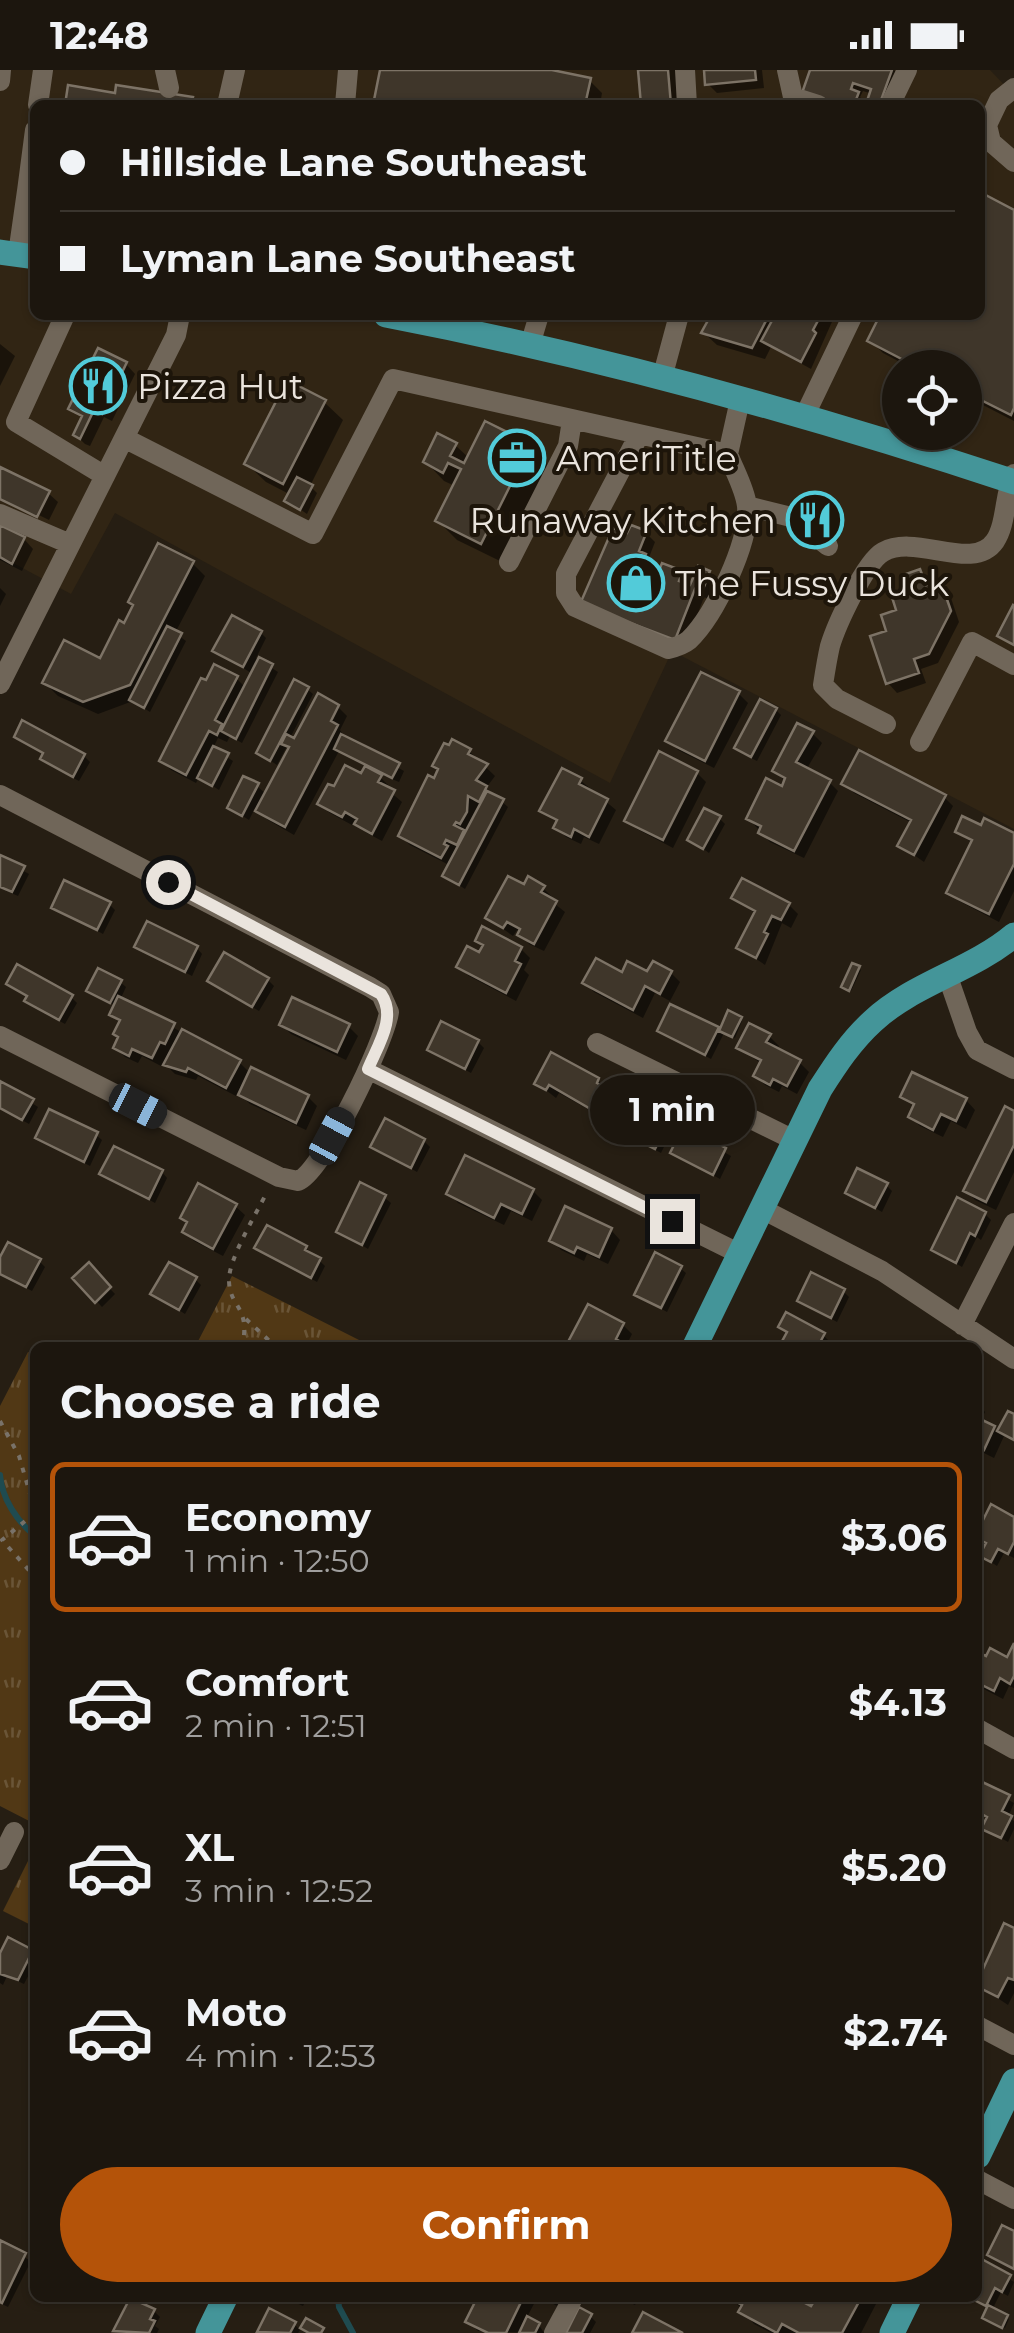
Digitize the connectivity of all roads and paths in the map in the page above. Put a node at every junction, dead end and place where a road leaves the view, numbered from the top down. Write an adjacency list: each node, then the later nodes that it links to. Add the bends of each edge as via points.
1 (2, 70): 8 (street)
2 (43, 70): 10 (street)
3 (235, 70): 11 (street)
4 (348, 70): 12 (street)
5 (685, 70): 13 (street)
6 (788, 70): 14 (street, via 793,97)
7 (907, 70): 15 (street)
8 (0, 80)
9 (1014, 88): 16 (street, via 986,125 991,142)
10 (39, 100)
11 (228, 100)
12 (345, 100)
13 (688, 100)
14 (802, 100)
15 (892, 100)
16 (1010, 158)
17 (30, 190): 18 (street)
18 (18, 254)
19 (63, 320): 33 (street, via 16,422)
20 (179, 320): 31 (street)
21 (410, 320): 25 (main road)
22 (538, 320): 25 (street)
23 (678, 320): 26 (street)
24 (851, 320): 28 (street)
25 (530, 345): 26 (main road)
26 (662, 378): 27 (main road)
27 (740, 400): 28 (main road); 32 (street)
28 (804, 417): 34 (main road)
29 (572, 420): 30 (street); 31 (street, via 393,379 313,534); 40 (street, via 568,446)
30 (640, 435): 32 (street); 35 (street, via 566,574 566,593 576,608 668,650 686,643 725,584)
31 (124, 438): 33 (street)
32 (728, 454): 35 (street)
33 (105, 476): 37 (street)
34 (1013, 479): 38 (street)
35 (747, 506): 39 (street, via 791,517)
36 (0, 514): 37 (street)
37 (70, 544): 41 (street)
38 (1005, 544): 44 (street, via 968,555 895,547 865,572 831,644 823,685)
39 (828, 546)
40 (509, 562)
41 (6, 656): 43 (street)
42 (1014, 666): 45 (street, via 972,642)
43 (0, 684)
44 (886, 724)
45 (920, 742)
46 (0, 795): 51 (street, via 381,994 388,1003 387,1023)
47 (1014, 935): 48 (main road)
48 (948, 977): 52 (street, via 977,1050); 53 (main road, via 874,1019 843,1052)
49 (0, 1036): 54 (street)
50 (597, 1043): 53 (street)
51 (368, 1069): 54 (street, via 315,1169 298,1182); 57 (street)
52 (1014, 1069)
53 (796, 1141): 55 (main road)
54 (276, 1176): 58 (path, via 230,1274)
55 (762, 1209): 57 (main road); 59 (street, via 862,1259)
56 (1014, 1222): 59 (street)
57 (740, 1254): 62 (main road)
58 (246, 1319): 60 (path); 61 (path)
59 (962, 1326): 63 (street)
60 (243, 1342)
61 (270, 1342)
62 (697, 1342)
63 (1014, 1359)
64 (0, 1421): 65 (path)
65 (30, 1494)
66 (30, 1518): 67 (path, via 2,1540)
67 (30, 1571)
68 (982, 1732): 69 (street)
69 (1014, 1749)
70 (14, 1832): 71 (street)
71 (0, 1860)
72 (982, 2028): 73 (street)
73 (1014, 2045)
74 (1014, 2081): 75 (main road)
75 (982, 2148)
76 (982, 2182): 77 (street)
77 (1014, 2200)
78 (224, 2302): 81 (main road)
79 (571, 2302): 82 (street)
80 (908, 2302): 83 (main road)
81 (208, 2333)
82 (554, 2333)
83 (892, 2333)

